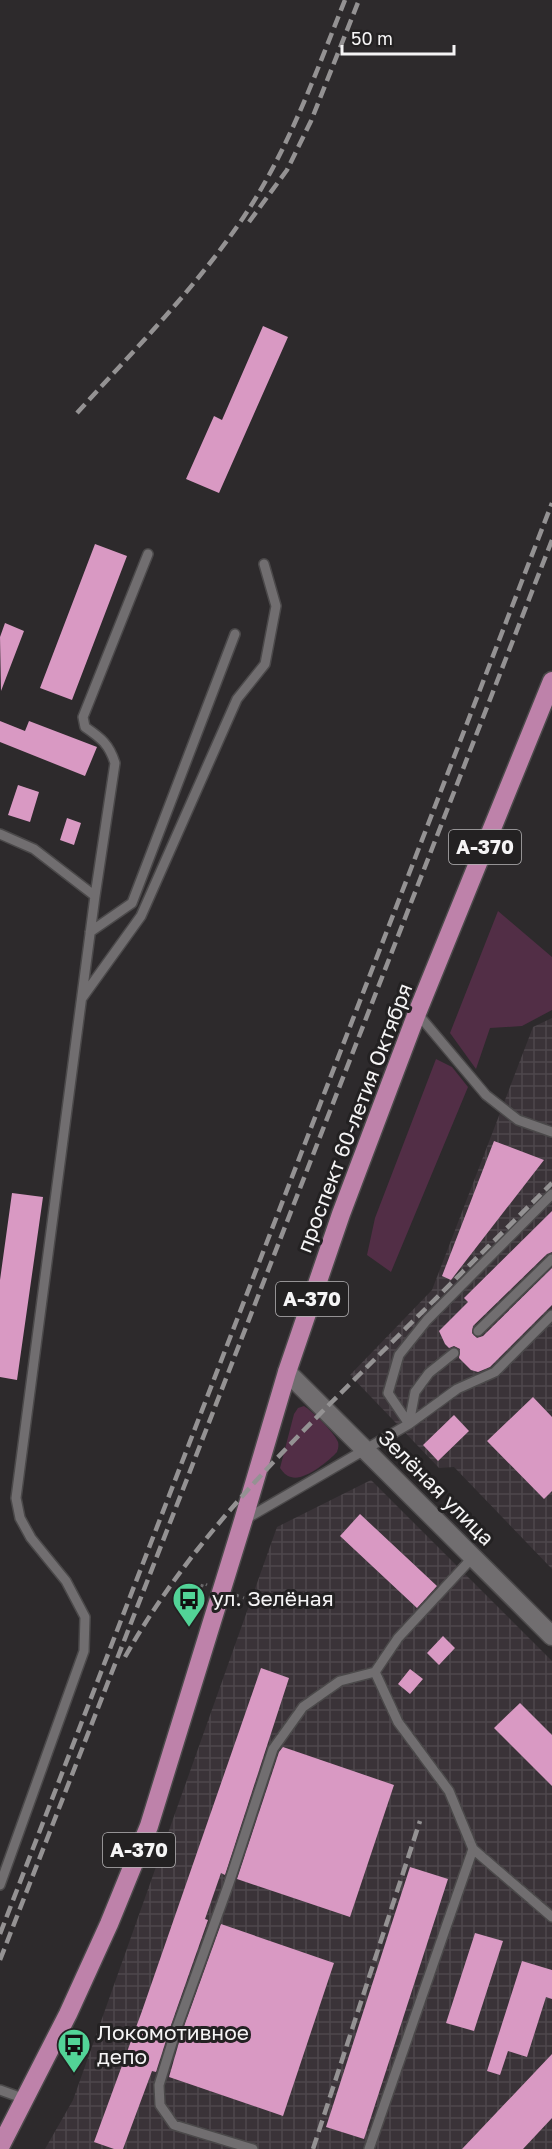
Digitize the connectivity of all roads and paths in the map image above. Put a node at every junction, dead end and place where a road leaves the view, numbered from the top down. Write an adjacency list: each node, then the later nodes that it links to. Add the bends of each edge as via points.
1 (148, 554): 6 (lane, via 83,717 85,727 110,749 115,763)
2 (264, 564): 8 (lane, via 276,606 265,664 237,699 141,915)
3 (235, 634): 7 (lane, via 132,903)
4 (552, 681): 9 (highway, проспект 60-летия Октября / А-370)
5 (0, 834): 6 (lane, via 34,849)
6 (95, 896): 7 (lane)
7 (90, 932): 8 (lane)
8 (81, 1000): 24 (lane, via 16,1498 20,1518 31,1538 66,1581 85,1617 84,1651)
9 (417, 1013): 10 (lane, via 486,1095 518,1120); 16 (highway, проспект 60-летия Октября / А-370)
10 (552, 1132)
11 (552, 1194): 17 (lane, via 427,1320 399,1355 388,1393)
12 (552, 1259): 14 (lane)
13 (552, 1314): 17 (lane, via 495,1372 457,1389)
14 (478, 1331)
15 (454, 1353): 17 (lane, via 429,1373 415,1392)
16 (287, 1372): 18 (street, Зелёная улица); 19 (highway, проспект 60-летия Октября / А-370)
17 (409, 1424): 18 (lane)
18 (366, 1449): 19 (lane); 20 (street, Зелёная улица)
19 (243, 1521): 27 (highway, проспект 60-летия Октября / А-370, via 149,1826 109,1924)
20 (473, 1557): 21 (street, Зелёная улица); 22 (lane, via 398,1638)
21 (552, 1636)
22 (375, 1672): 23 (lane, via 398,1722 448,1791); 29 (lane, via 340,1682 303,1707 273,1749 159,2085 160,2105 174,2125)
23 (473, 1849): 25 (lane); 30 (lane)
24 (0, 1885)
25 (552, 1917)
26 (0, 2090): 27 (lane)
27 (25, 2099): 28 (highway, проспект 60-летия Октября / А-370)
28 (0, 2146)
29 (253, 2149)
30 (369, 2149)

